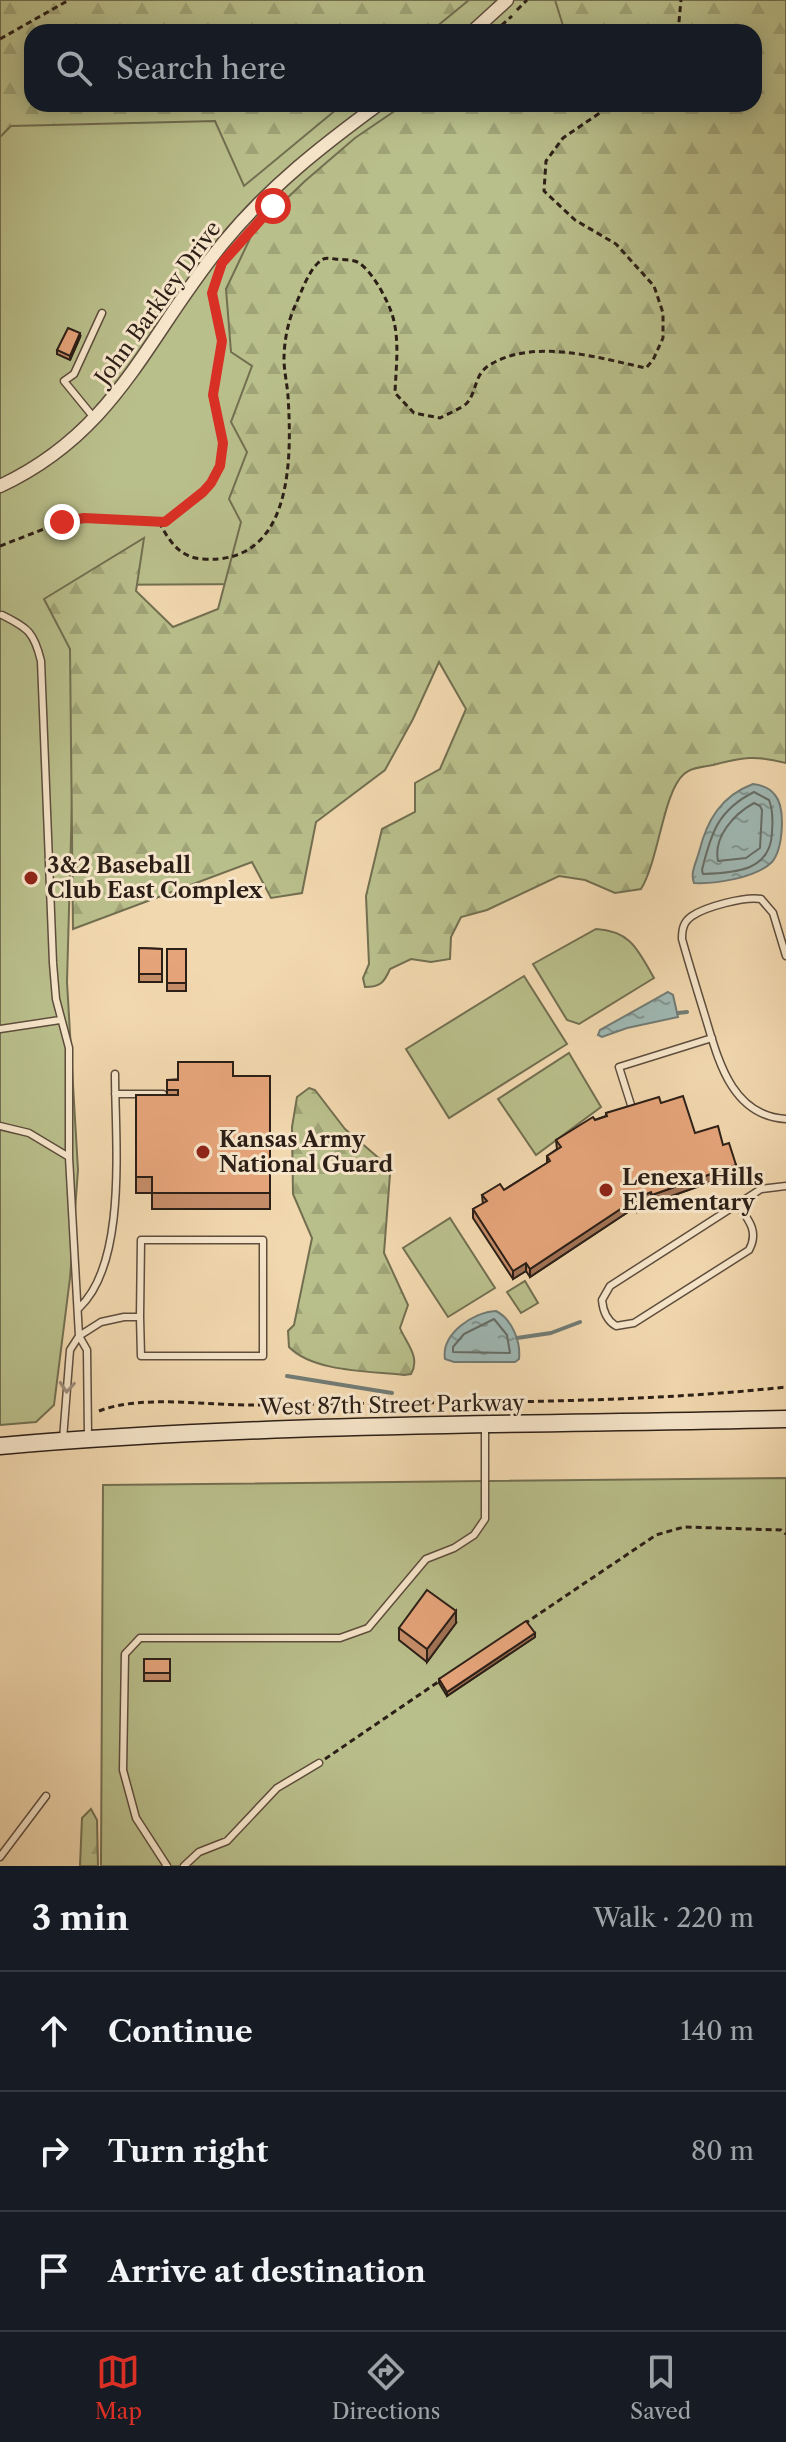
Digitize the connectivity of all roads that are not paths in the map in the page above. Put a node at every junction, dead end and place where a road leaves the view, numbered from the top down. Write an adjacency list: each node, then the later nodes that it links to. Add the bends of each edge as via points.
1 (507, 0): 2 (street)
2 (481, 24)
3 (368, 112): 5 (street, John Barkley Drive, via 253,209)
4 (102, 313): 5 (lane, via 74,374 64,381)
5 (95, 419): 6 (street, John Barkley Drive, via 47,460)
6 (0, 486)
7 (2, 615): 9 (lane, via 36,639 41,661)
8 (786, 956): 11 (lane, via 773,913 761,899 745,898 688,919 682,939)
9 (60, 1020): 10 (lane); 18 (lane, via 69,1048)
10 (0, 1029)
11 (712, 1038): 15 (lane, via 619,1067); 16 (lane, via 724,1076 739,1097 759,1111)
12 (115, 1074): 13 (lane)
13 (115, 1094): 14 (lane); 21 (lane, via 114,1223 91,1297)
14 (163, 1094)
15 (631, 1105)
16 (786, 1119)
17 (0, 1126): 18 (lane, via 29,1133)
18 (69, 1157): 21 (lane)
19 (786, 1186): 20 (lane, via 761,1189)
20 (738, 1205): 20 (lane, via 610,1286 602,1300 610,1322 634,1323 749,1250 755,1232)
21 (79, 1308): 23 (lane)
22 (140, 1317): 22 (lane, via 141,1240 263,1240 263,1356 141,1356); 23 (lane, via 101,1322)
23 (79, 1336): 26 (lane, via 87,1350); 27 (lane, one-way to 27, via 70,1350)
24 (786, 1419): 25 (main road, West 87th Street Parkway)
25 (485, 1426): 26 (main road, West 87th Street Parkway, via 304,1427); 32 (lane, via 485,1519 474,1535 426,1559 368,1628 340,1638 140,1638 125,1654 123,1770 136,1818)
26 (88, 1438): 27 (main road, West 87th Street Parkway)
27 (63, 1440): 28 (main road, West 87th Street Parkway)
28 (0, 1446)
29 (319, 1763): 33 (lane, via 277,1788 227,1841 199,1852)
30 (46, 1796): 31 (lane)
31 (0, 1857)
32 (167, 1866)
33 (184, 1866)

